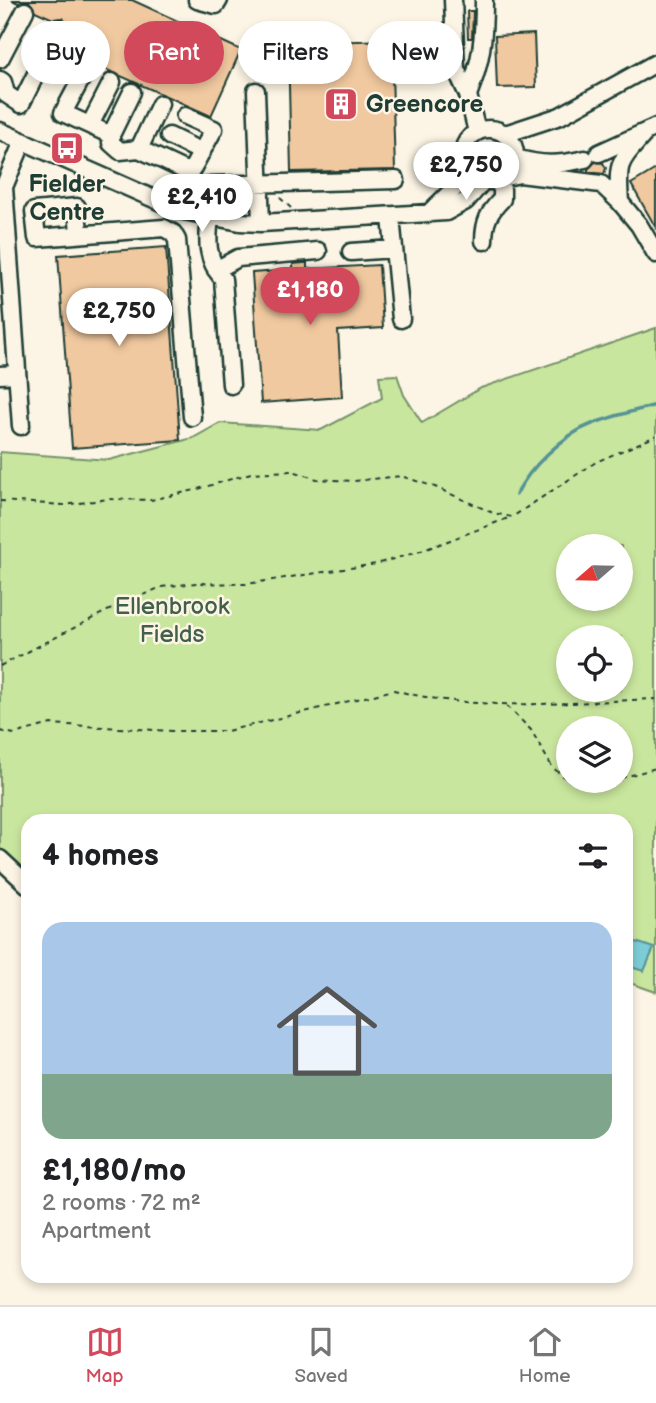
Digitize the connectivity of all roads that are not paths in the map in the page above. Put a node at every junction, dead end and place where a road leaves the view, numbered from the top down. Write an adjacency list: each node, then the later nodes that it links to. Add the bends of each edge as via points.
1 (197, 0): 2 (street, via 216,5)
2 (219, 0)
3 (453, 0): 14 (street, via 456,69)
4 (484, 0): 14 (street, via 484,35)
5 (25, 11): 6 (street)
6 (0, 59)
7 (656, 63): 21 (street, via 560,116)
8 (0, 80): 10 (street, via 6,94 21,104)
9 (112, 82): 17 (street)
10 (31, 84)
11 (79, 84): 17 (street, via 63,113)
12 (256, 91): 33 (street)
13 (132, 93): 22 (street)
14 (468, 95): 20 (street)
15 (160, 104): 25 (street)
16 (185, 116): 27 (street, via 214,129)
17 (90, 125): 22 (street)
18 (0, 131): 24 (street)
19 (650, 131): 28 (street, via 557,166); 35 (street, via 617,169)
20 (477, 132): 21 (street, via 490,128); 29 (street, via 464,149)
21 (506, 134): 28 (street)
22 (111, 135): 26 (street, via 111,143)
23 (169, 135): 27 (street)
24 (23, 141): 30 (street); 37 (street, via 4,187)
25 (139, 149): 26 (street); 27 (street, via 190,173)
26 (120, 151): 30 (street)
27 (202, 152)
28 (516, 158): 32 (street, via 513,167)
29 (467, 167): 32 (street, via 474,176); 38 (street, via 463,180)
30 (105, 177): 39 (street, via 179,210)
31 (396, 180): 33 (street)
32 (494, 180): 35 (street, via 520,174 601,184); 38 (street, via 446,212); 43 (street, via 502,189 502,199 490,211)
33 (259, 184): 34 (street); 41 (street)
34 (210, 185)
35 (620, 201): 47 (street)
36 (34, 211): 37 (street); 42 (street, via 37,237); 42 (street, via 77,207)
37 (6, 213): 50 (street)
38 (428, 214): 40 (street)
39 (210, 217): 41 (street); 48 (street, via 207,249)
40 (391, 217): 41 (street); 44 (street)
41 (261, 223)
42 (79, 234): 53 (street, via 164,228 173,233)
43 (484, 241)
44 (394, 249): 46 (street); 49 (street)
45 (318, 251): 48 (street, via 238,258)
46 (351, 252)
47 (656, 254)
48 (216, 270): 52 (street, via 223,279)
49 (401, 319)
50 (18, 374): 51 (street); 54 (street)
51 (0, 375)
52 (231, 385)
53 (192, 417)
54 (21, 426)
55 (0, 859): 56 (street)
56 (21, 878)

